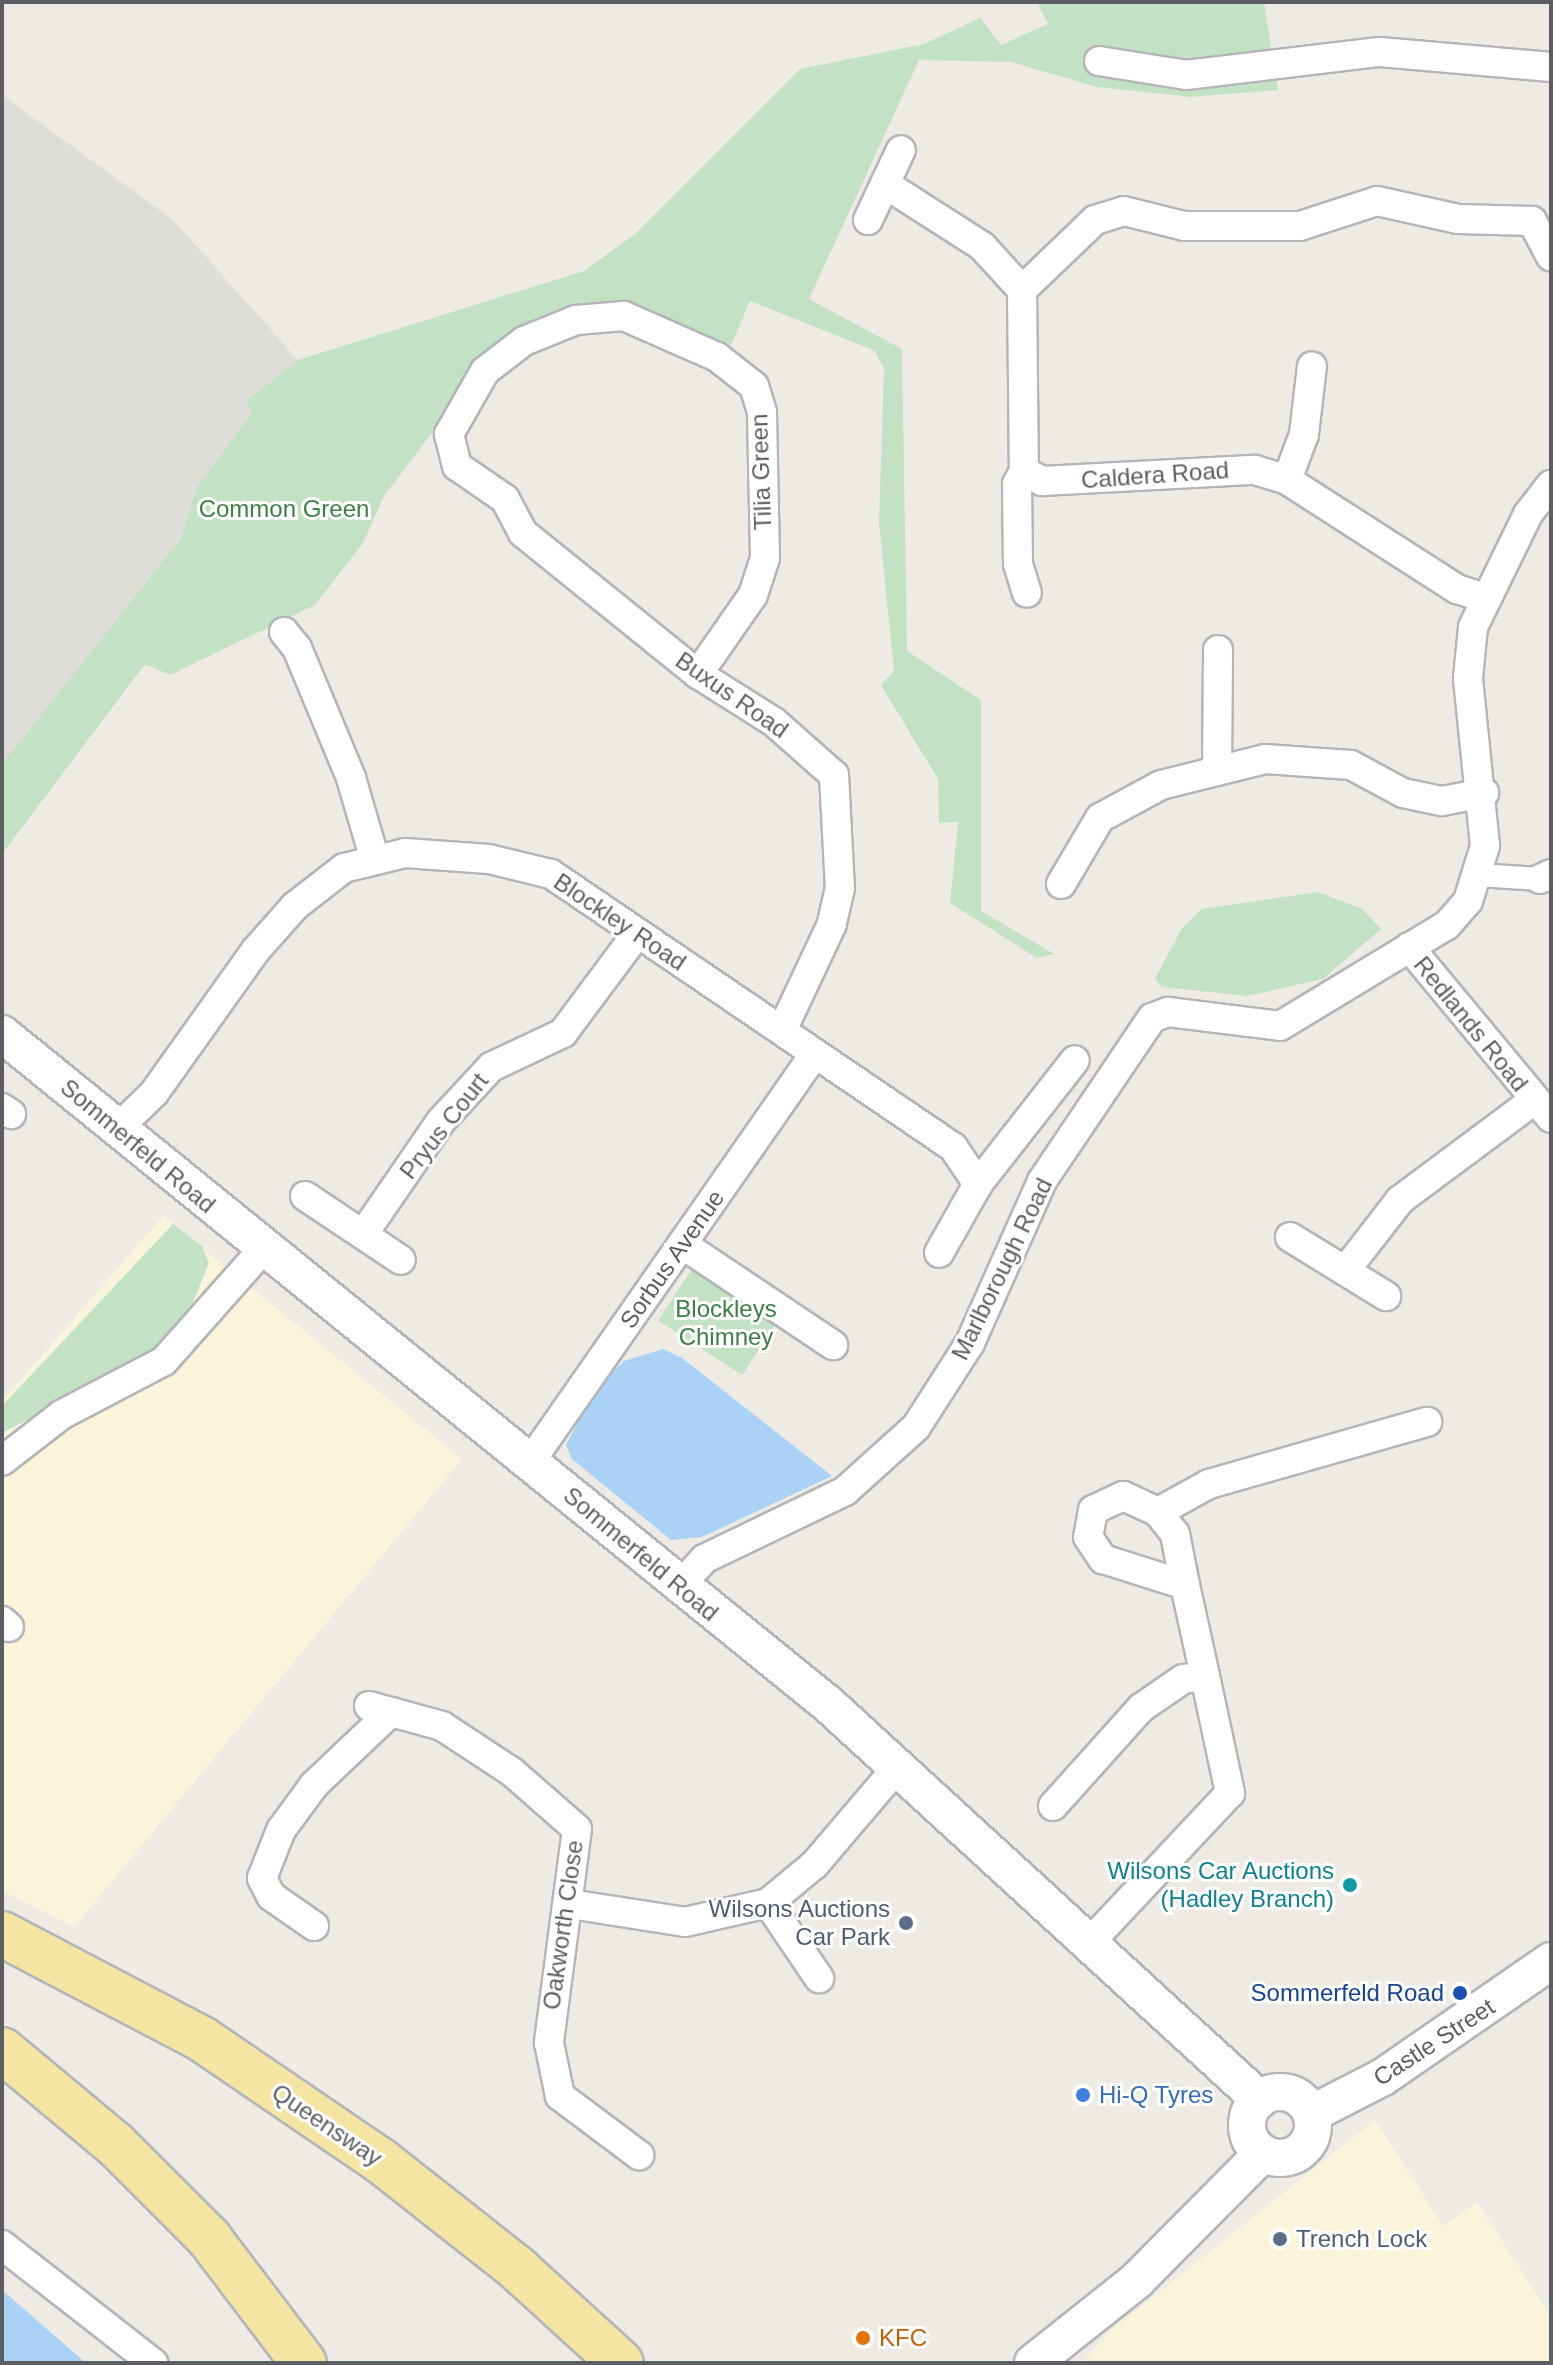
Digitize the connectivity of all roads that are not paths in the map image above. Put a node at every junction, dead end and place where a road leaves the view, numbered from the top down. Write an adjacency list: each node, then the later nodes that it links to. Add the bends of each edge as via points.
1 (1099, 61): 2 (street, via 1186,75 1380,52)
2 (1551, 67)
3 (901, 150): 4 (street)
4 (885, 184): 5 (street); 7 (street, via 982,246)
5 (868, 220)
6 (1551, 256): 7 (street, via 1532,221 1458,219 1377,201 1300,226 1184,226 1124,211 1095,220)
7 (1022, 290): 10 (street)
8 (1312, 366): 11 (street, via 1304,434)
9 (449, 434): 17 (street, Buxus Road, via 457,466 505,499 523,533); 17 (street, Tilia Green, via 485,371 524,341 576,320 624,316 717,357 754,386 762,412 765,558 753,595)
10 (1024, 471): 11 (street, Caldera Road, via 1042,481 1224,470); 13 (street, via 1017,484 1018,564)
11 (1287, 480): 14 (street, Caldera Road, via 1457,589)
12 (1551, 485): 14 (street, Marlborough Road)
13 (1027, 593)
14 (1484, 598): 19 (street, Marlborough Road, via 1468,678)
15 (284, 632): 20 (street, via 297,648 351,778)
16 (1218, 650): 18 (street)
17 (698, 674): 26 (street, Buxus Road, via 774,722 834,775 840,888 832,924)
18 (1217, 771): 19 (street, via 1265,759 1351,765 1403,793 1442,801); 23 (street, via 1161,785 1100,818)
19 (1484, 793): 21 (street, Marlborough Road)
20 (375, 860): 24 (street, Blockley Road, via 405,853 489,859 551,874); 31 (street, Blockley Road, via 344,868 295,906 154,1093)
21 (1478, 875): 22 (street); 25 (street, Marlborough Road, via 1447,925)
22 (1545, 876)
23 (1061, 884)
24 (636, 935): 26 (street, Blockley Road); 34 (street, Pryus Court, via 563,1033 481,1078)
25 (1409, 947): 30 (street, Redlands Road); 48 (street, Marlborough Road, via 1280,1026 1168,1012 1152,1018 1042,1181 970,1343 916,1427 845,1491 704,1559)
26 (784, 1026): 28 (street, Blockley Road)
27 (2, 1034): 31 (street, Sommerfeld Road)
28 (813, 1056): 32 (street, Blockley Road, via 953,1147); 36 (street, Sorbus Avenue)
29 (1075, 1060): 32 (street)
30 (1542, 1109): 40 (street, Redlands Road, via 1400,1200)
31 (117, 1129): 37 (street, Sommerfeld Road)
32 (978, 1184): 38 (street)
33 (305, 1196): 34 (street)
34 (364, 1233): 39 (street)
35 (1290, 1237): 40 (street)
36 (682, 1244): 42 (street); 45 (street, Sorbus Avenue)
37 (263, 1249): 44 (street, via 164,1361 61,1415); 45 (street, Sommerfeld Road)
38 (939, 1253)
39 (401, 1260)
40 (1345, 1271): 41 (street)
41 (1386, 1296)
42 (833, 1345)
43 (1427, 1422): 46 (street, via 1209,1484)
44 (2, 1461)
45 (530, 1462): 48 (street, Sommerfeld Road)
46 (1158, 1512): 47 (street, via 1175,1534); 47 (street, via 1123,1496 1093,1510 1088,1537 1103,1559)
47 (1185, 1585): 49 (street)
48 (678, 1588): 50 (street, Sommerfeld Road, via 828,1704)
49 (1205, 1676): 51 (street, via 1183,1679 1141,1708); 56 (street, via 1230,1793)
50 (895, 1770): 52 (street, via 798,1883); 56 (street, Sommerfeld Road)
51 (1053, 1806)
52 (768, 1903): 53 (street, via 685,1922); 58 (street)
53 (570, 1904): 54 (street, Oakworth Close, via 577,1829 512,1772 442,1726 380,1709 281,1830 262,1878 271,1896); 63 (street, Oakworth Close, via 549,2043 560,2096)
54 (314, 1926)
55 (2, 1934): 67 (highway, Queensway, via 202,2039 381,2161 518,2269)
56 (1088, 1944): 60 (street, Sommerfeld Road)
57 (1551, 1961): 61 (street, Castle Street, via 1383,2077)
58 (819, 1978)
59 (2, 2050): 66 (highway, via 116,2145 209,2238)
60 (1259, 2099): 61 (street, via 1289,2093); 62 (street, via 1247,2127)
61 (1311, 2114): 62 (street, via 1311,2134 1300,2151 1282,2157)
62 (1263, 2153): 68 (street, via 1136,2281)
63 (639, 2155)
64 (2, 2245): 65 (street)
65 (153, 2363)
66 (304, 2363)
67 (621, 2363)
68 (1033, 2363)

